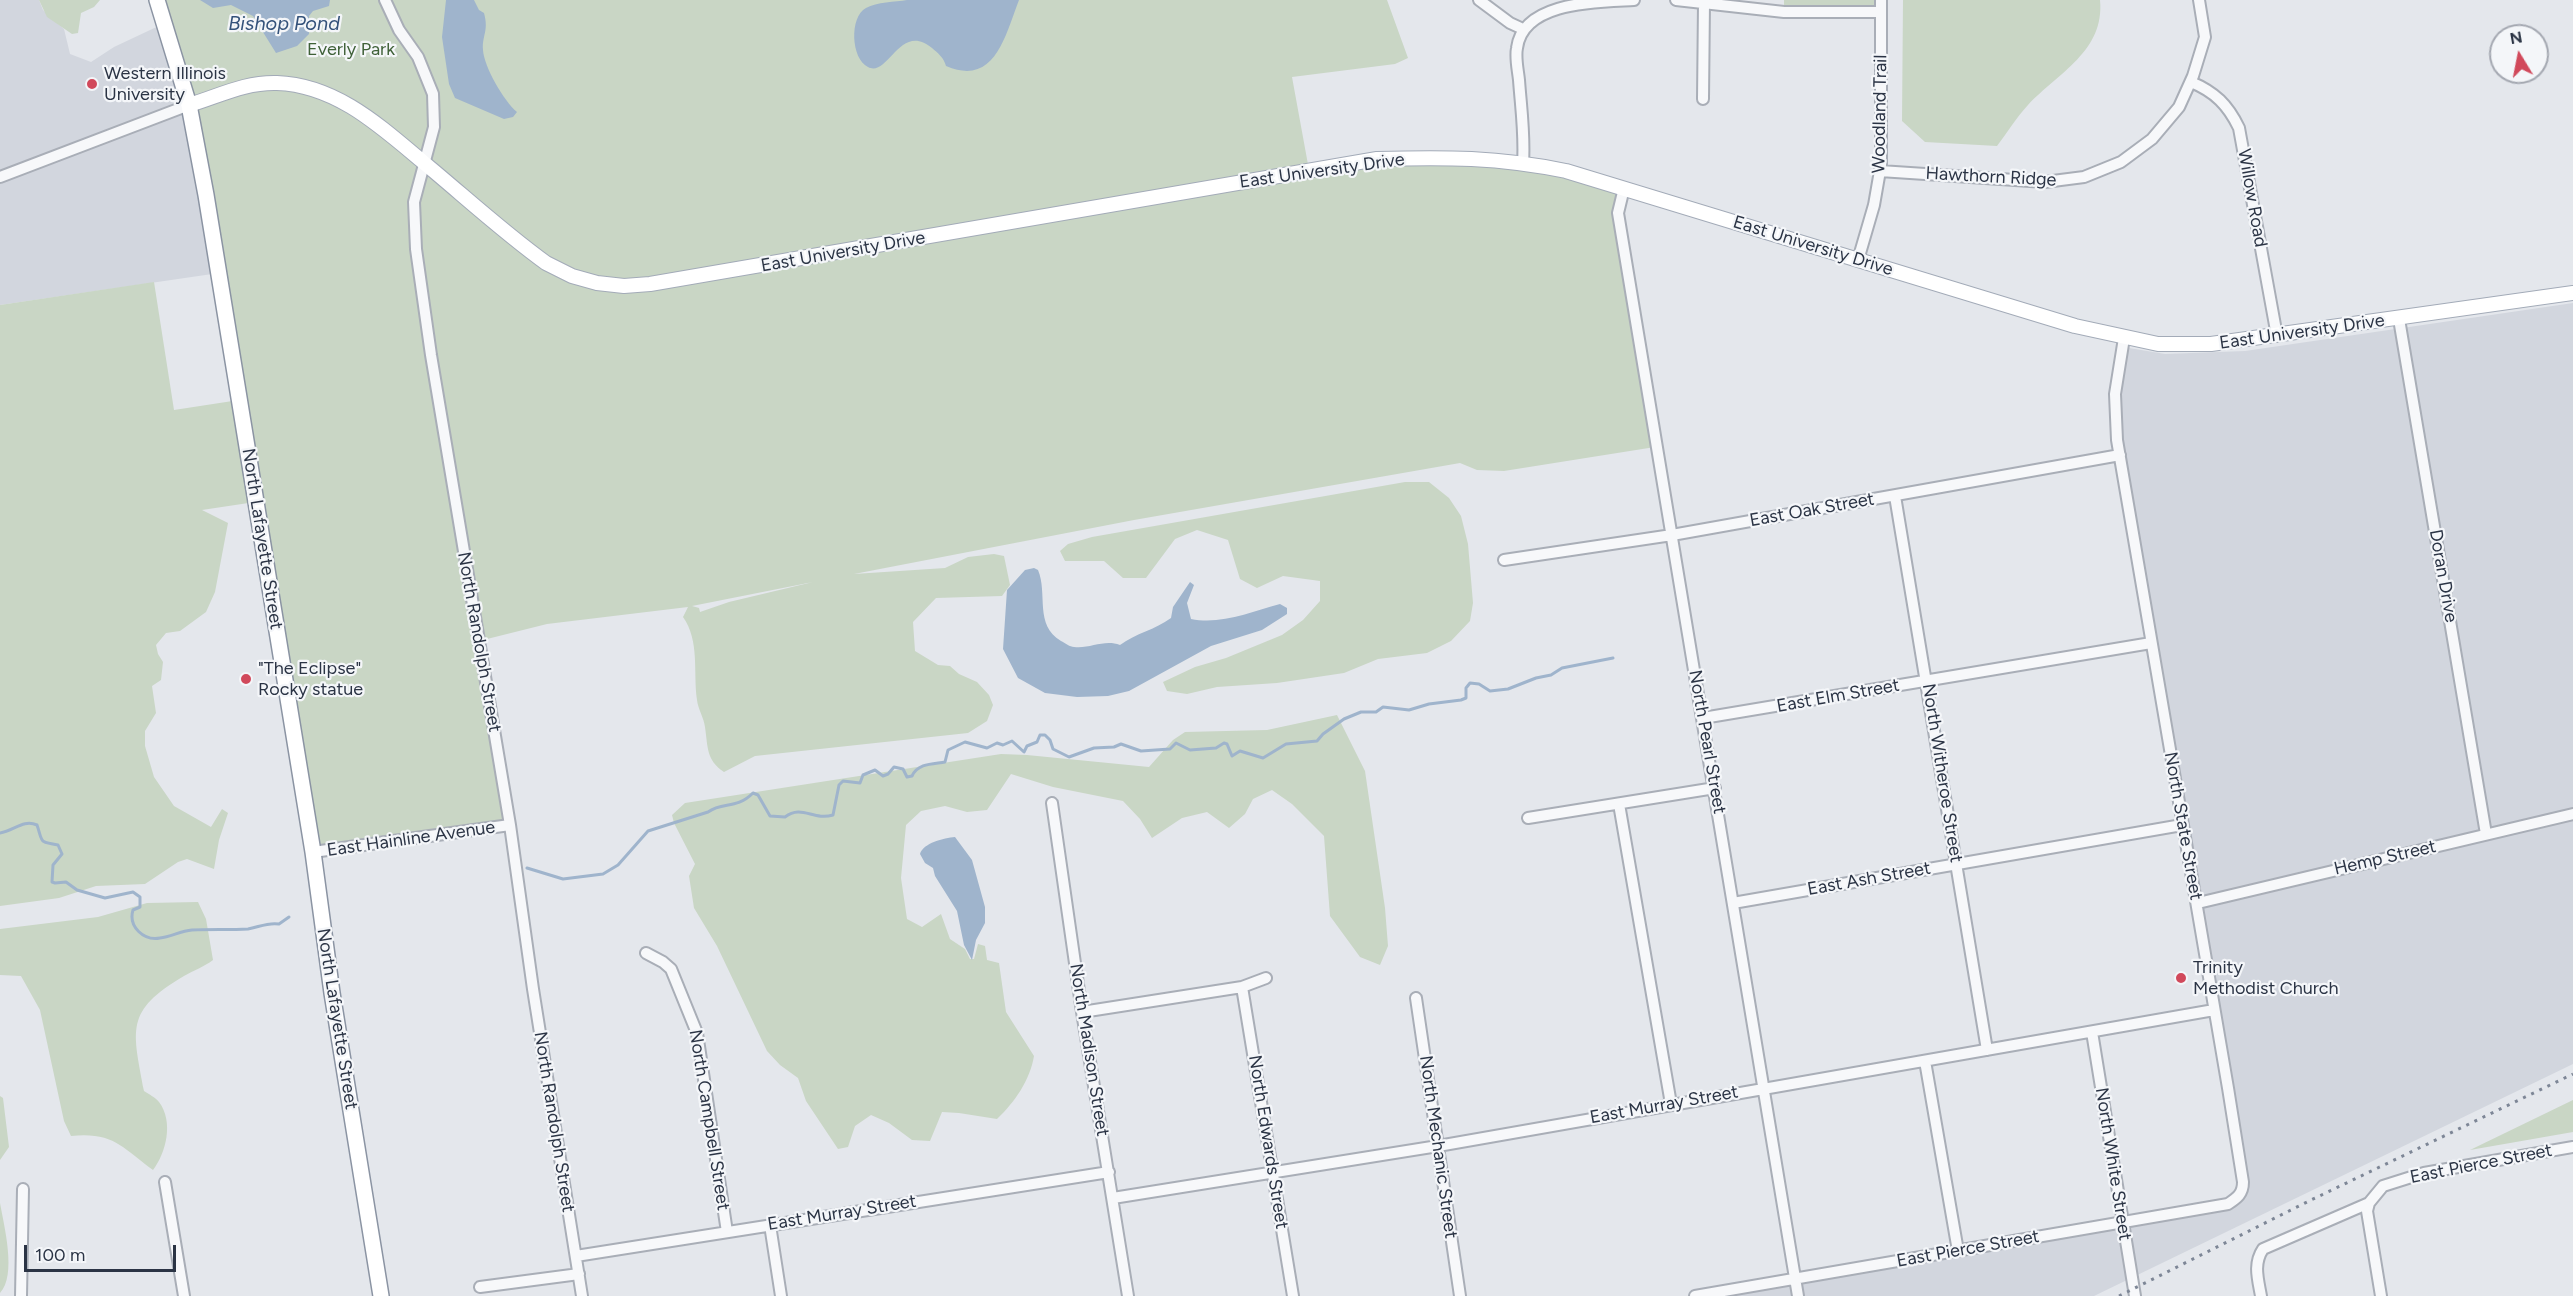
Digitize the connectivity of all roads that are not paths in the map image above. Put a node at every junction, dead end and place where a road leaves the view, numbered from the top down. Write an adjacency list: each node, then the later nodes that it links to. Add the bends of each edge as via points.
1 (157, 0): 13 (highway, North Lafayette Street)
2 (386, 0): 15 (street, North Randolph Street, via 399,30 418,57 433,94 434,127)
3 (1479, 0): 10 (street)
4 (1634, 0): 10 (street, via 1555,9 1538,16)
5 (1676, 0): 8 (street)
6 (1881, 0): 9 (street, Woodland Trail)
7 (2199, 0): 11 (street, Hawthorn Ridge, via 2205,37)
8 (1704, 3): 9 (street, via 1784,12); 12 (street)
9 (1881, 12): 16 (street, Woodland Trail)
10 (1523, 29): 14 (street, via 1517,48)
11 (2191, 82): 16 (street, Hawthorn Ridge, via 2179,107 2152,139 2121,162 2084,177 2044,182); 22 (street, Willow Road, via 2225,104 2239,128)
12 (1703, 99)
13 (189, 105): 15 (main road, East University Drive, via 256,84 311,89 358,110); 17 (street); 39 (highway, North Lafayette Street)
14 (1523, 163): 15 (main road, East University Drive, via 1459,157 1377,159 785,262 624,286 584,280 546,263); 18 (main road, East University Drive)
15 (425, 164): 36 (street, North Randolph Street, via 414,202 416,249)
16 (1880, 171): 19 (street, Woodland Trail)
17 (0, 177)
18 (1624, 188): 19 (main road, East University Drive); 26 (street, North Pearl Street, via 1618,213)
19 (1858, 261): 23 (main road, East University Drive)
20 (2573, 293): 21 (main road, East University Drive)
21 (2399, 319): 22 (main road, East University Drive); 38 (street, Doran Drive)
22 (2277, 336): 23 (main road, East University Drive, via 2192,345)
23 (2124, 338): 24 (street, North State Street, via 2115,394)
24 (2120, 455): 25 (street, East Oak Street); 28 (street, North State Street)
25 (1895, 496): 26 (street, East Oak Street); 29 (street, North Witheroe Street)
26 (1672, 535): 27 (street, East Oak Street); 30 (street, North Pearl Street)
27 (1504, 561)
28 (2151, 643): 29 (street, East Elm Street); 37 (street, North State Street)
29 (1927, 681): 30 (street, East Elm Street); 40 (street, North Witheroe Street)
30 (1703, 718): 31 (street, North Pearl Street)
31 (1715, 788): 33 (street); 41 (street, North Pearl Street)
32 (1052, 803): 48 (street, North Madison Street)
33 (1619, 804): 35 (street); 53 (street)
34 (2573, 814): 38 (street, Hemp Street)
35 (1528, 818)
36 (510, 825): 39 (street, East Hainline Avenue); 67 (street, North Randolph Street)
37 (2182, 825): 40 (street, East Ash Street); 42 (street, North State Street)
38 (2486, 834): 42 (street, Hemp Street)
39 (313, 852): 73 (highway, North Lafayette Street)
40 (1957, 863): 41 (street, East Ash Street); 50 (street, North Witheroe Street)
41 (1733, 903): 52 (street, North Pearl Street)
42 (2198, 903): 47 (street, North State Street)
43 (646, 953): 65 (street, North Campbell Street, via 671,969 697,1033)
44 (1266, 978): 45 (street)
45 (1242, 987): 48 (street); 57 (street, North Edwards Street)
46 (1416, 998): 54 (street, North Mechanic Street)
47 (2214, 1010): 49 (street, East Murray Street); 60 (street, North State Street, via 2243,1182)
48 (1082, 1012): 56 (street, North Madison Street)
49 (2092, 1032): 50 (street, East Murray Street); 63 (street, North White Street)
50 (1987, 1050): 51 (street, East Murray Street)
51 (1925, 1061): 52 (street, East Murray Street); 66 (street)
52 (1764, 1088): 53 (street, East Murray Street); 69 (street, North Pearl Street)
53 (1671, 1104): 54 (street, East Murray Street)
54 (1438, 1146): 57 (street, East Murray Street); 78 (street, North Mechanic Street)
55 (2573, 1148): 62 (street, East Pierce Street, via 2408,1177 2383,1186)
56 (1108, 1172): 61 (street, North Madison Street); 64 (street, East Murray Street)
57 (1273, 1172): 61 (street, East Murray Street); 77 (street, North Edwards Street)
58 (165, 1182): 72 (street)
59 (23, 1189): 71 (street)
60 (2238, 1197): 63 (street, East Pierce Street, via 2228,1204)
61 (1113, 1198): 76 (street, North Madison Street)
62 (2369, 1203): 82 (street, East Pierce Street, via 2263,1249 2256,1268); 83 (street, via 2367,1211)
63 (2123, 1222): 66 (street, East Pierce Street); 81 (street, North White Street)
64 (770, 1225): 65 (street, East Murray Street); 75 (street)
65 (727, 1232): 67 (street, East Murray Street)
66 (1958, 1251): 69 (street, East Pierce Street)
67 (576, 1256): 68 (street, North Randolph Street)
68 (579, 1274): 70 (street); 74 (street, North Randolph Street)
69 (1795, 1278): 79 (street, East Pierce Street); 80 (street, North Pearl Street)
70 (480, 1287)
71 (21, 1296)
72 (184, 1296)
73 (381, 1296)
74 (582, 1296)
75 (781, 1296)
76 (1128, 1296)
77 (1293, 1296)
78 (1460, 1296)
79 (1695, 1296)
80 (1798, 1296)
81 (2135, 1296)
82 (2261, 1296)
83 (2381, 1296)

